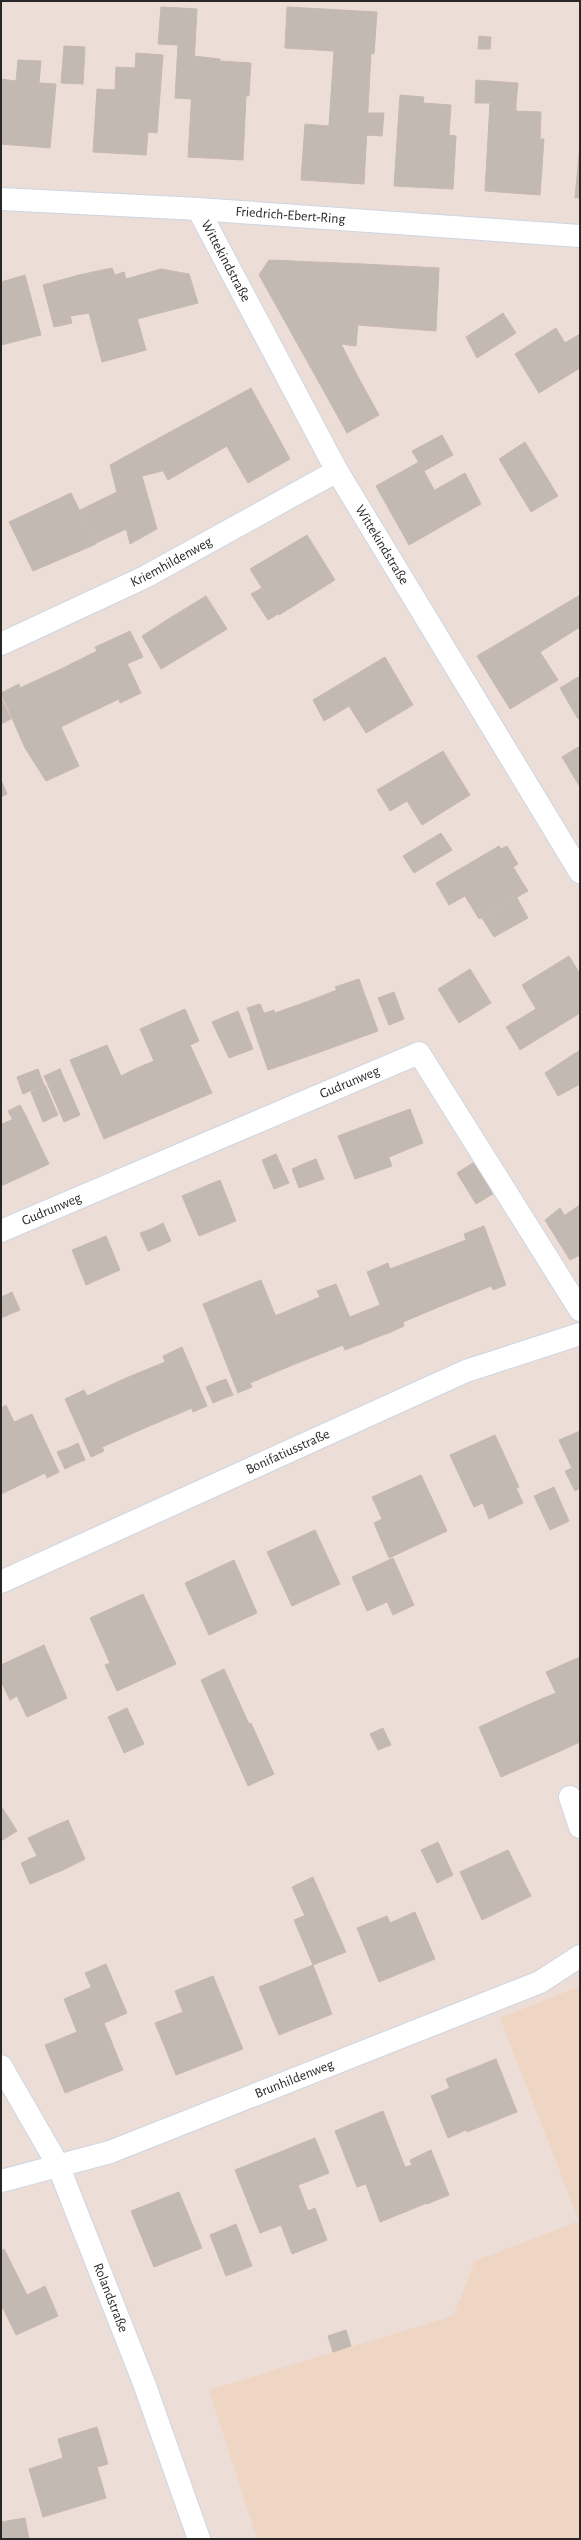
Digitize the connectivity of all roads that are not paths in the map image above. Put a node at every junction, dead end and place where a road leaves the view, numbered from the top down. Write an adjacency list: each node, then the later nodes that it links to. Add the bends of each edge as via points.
1 (1, 199): 2 (street, Friedrich-Ebert-Ring)
2 (198, 210): 3 (street, Friedrich-Ebert-Ring); 4 (street, Wittekindstraße)
3 (580, 236)
4 (337, 471): 5 (street, Kriemhildenweg, via 145,577); 6 (street, Wittekindstraße)
5 (1, 644)
6 (580, 872)
7 (1, 1231): 8 (street, Gudrunweg, via 419,1053)
8 (580, 1310)
9 (580, 1334): 10 (street, Bonifatiusstraße, via 466,1371)
10 (1, 1582)
11 (570, 1797): 12 (street)
12 (580, 1827)
13 (580, 1956): 15 (street, Brunhildenweg, via 540,1982 110,2152)
14 (1, 2066): 15 (street, Rolandstraße)
15 (58, 2165): 16 (street, Brunhildenweg); 17 (street, Rolandstraße, via 144,2383)
16 (1, 2181)
17 (200, 2539)

